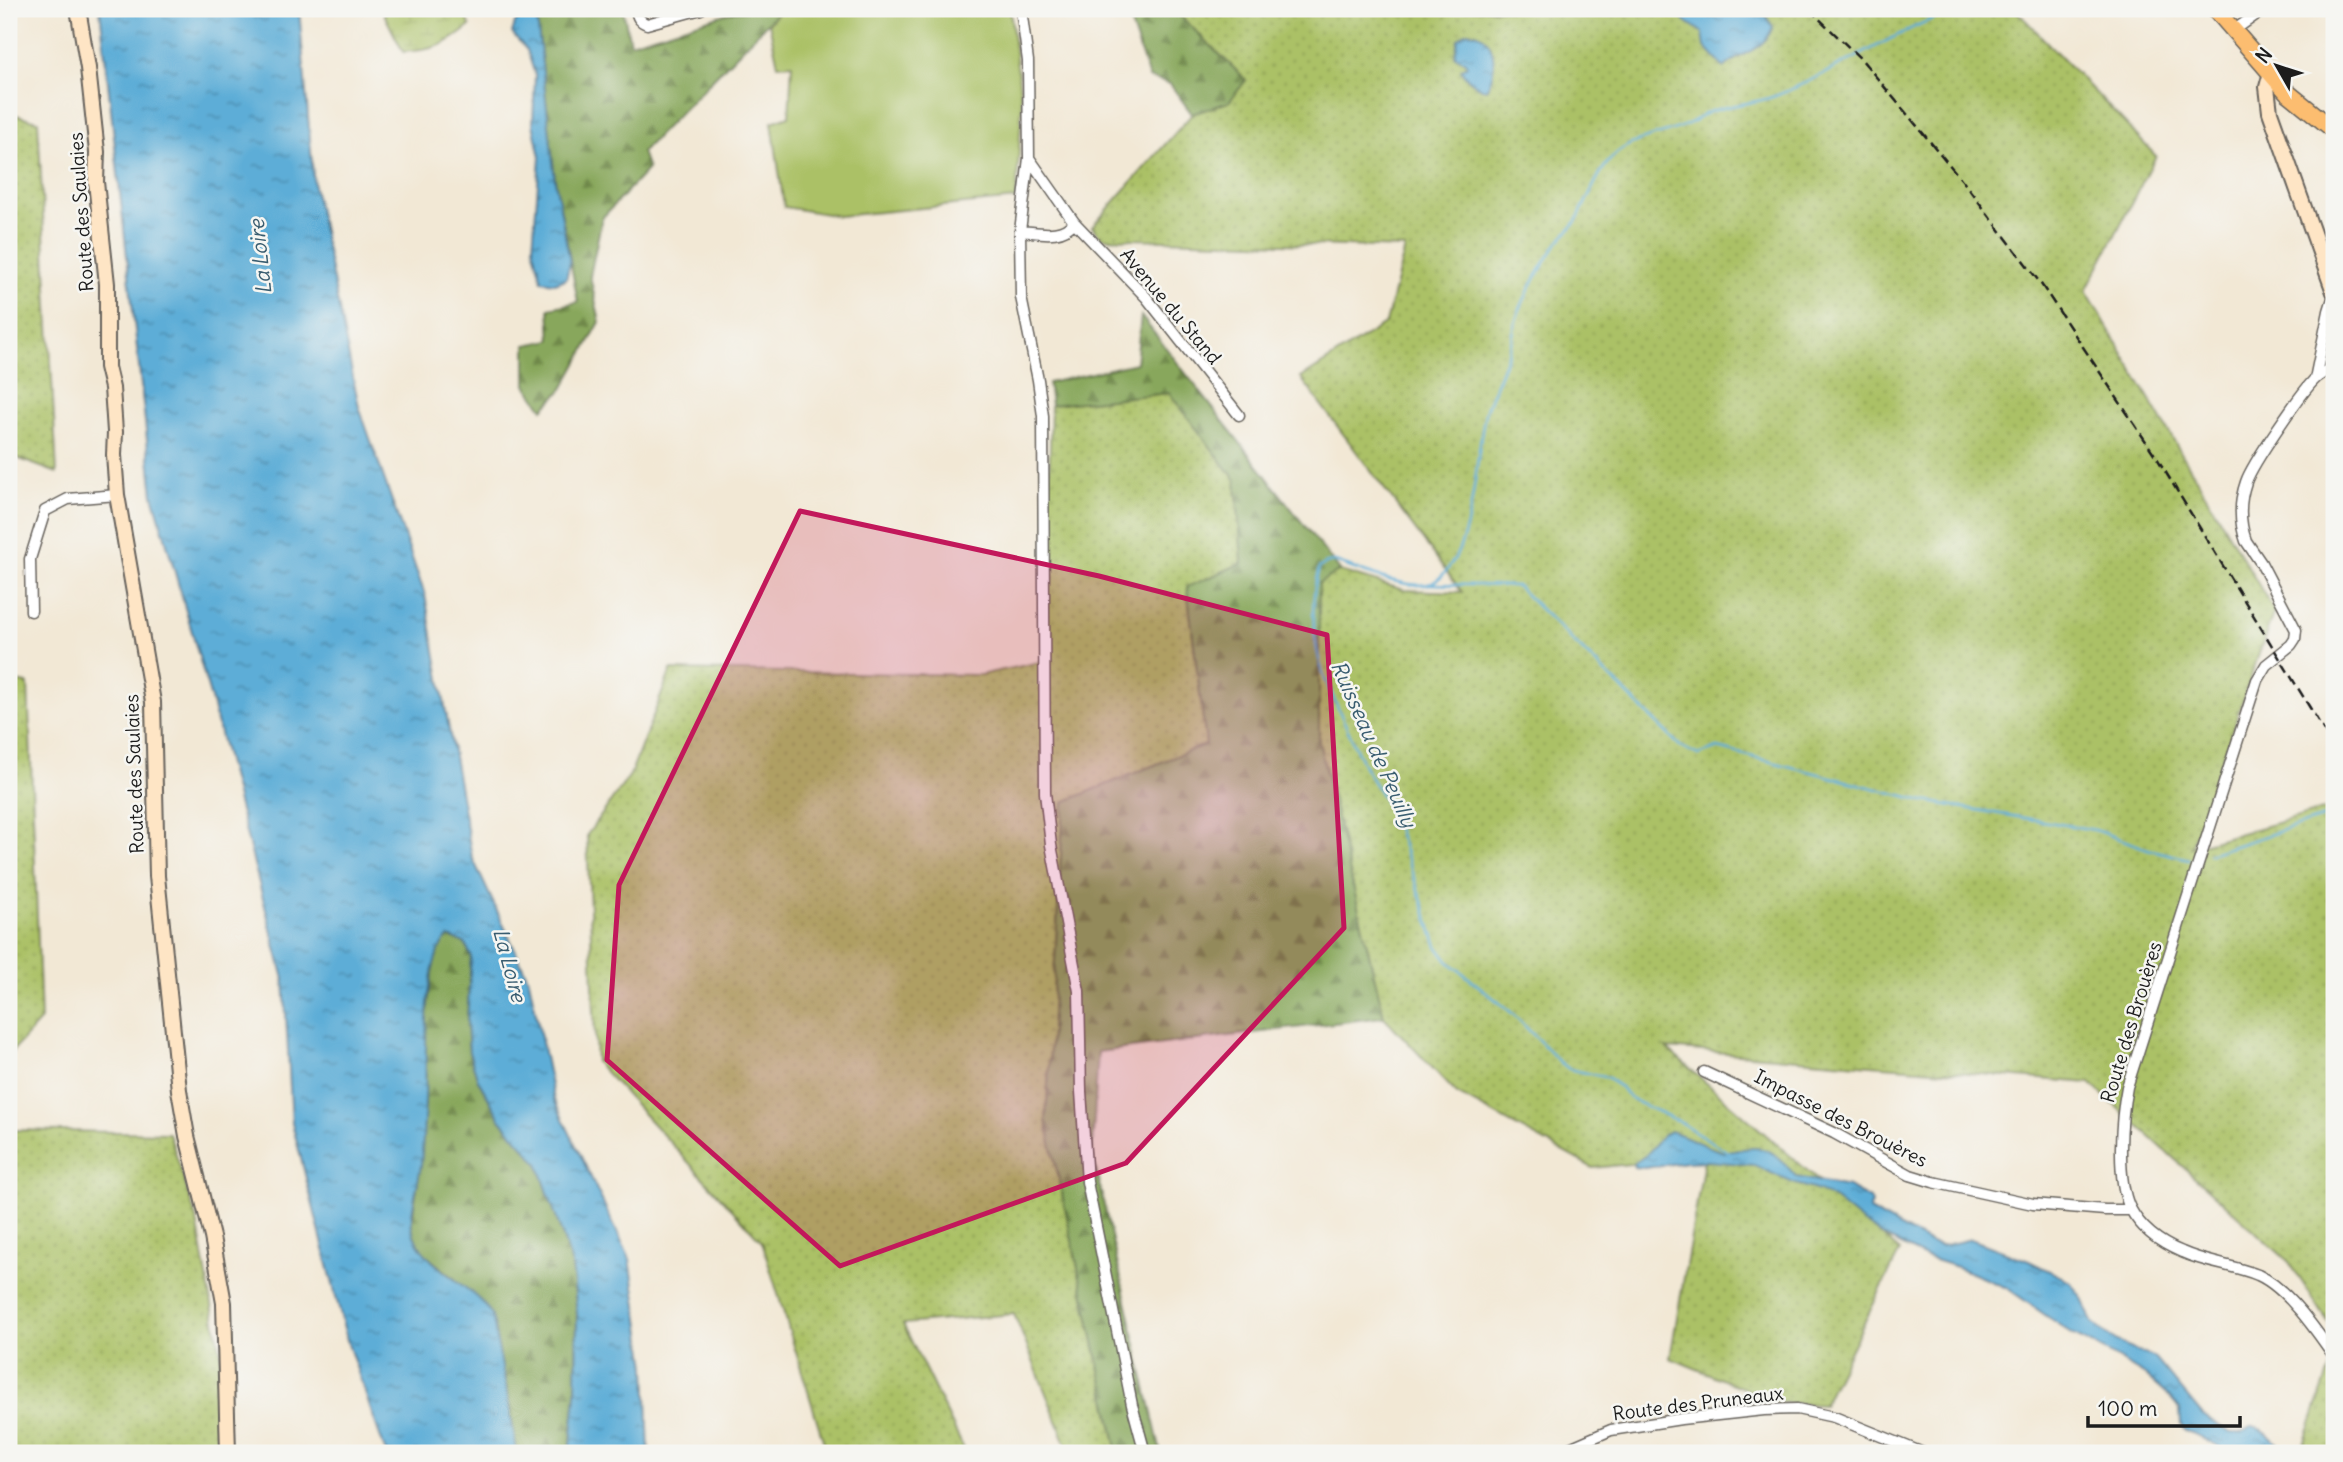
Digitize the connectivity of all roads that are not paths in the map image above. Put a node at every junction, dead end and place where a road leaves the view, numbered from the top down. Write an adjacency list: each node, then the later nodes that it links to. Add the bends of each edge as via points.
1 (78, 9): 17 (street, Route des Saulaies, via 97,152)
2 (636, 9): 3 (street, via 637,17 647,24)
3 (701, 9)
4 (1021, 9): 10 (street, via 1028,61)
5 (2215, 9): 7 (main road)
6 (2269, 9): 7 (street)
7 (2233, 31): 8 (main road)
8 (2270, 76): 9 (main road); 13 (street, via 2270,112)
9 (2334, 130)
10 (1029, 158): 11 (street, Avenue du Stand); 12 (street)
11 (1074, 222): 12 (street, via 1059,233); 16 (street, Avenue du Stand, via 1146,297)
12 (1020, 231): 23 (street, via 1021,297 1043,415 1045,793 1079,991 1087,1182)
13 (2334, 293): 15 (street)
14 (2334, 366): 15 (street)
15 (2315, 379): 20 (street, Route des Brouères, via 2246,480 2240,519 2246,541 2296,630 2291,645 2266,665 2257,680 2127,1087 2121,1151)
16 (1239, 415)
17 (117, 495): 18 (street, via 68,499 45,511 30,559); 22 (street, Route des Saulaies, via 153,702 157,876 179,1090 224,1303)
18 (31, 611)
19 (1704, 1072): 20 (street, Impasse des Brouères, via 1922,1179 2033,1204)
20 (2131, 1210): 21 (street, Route des Brouères, via 2155,1238 2169,1246 2259,1276 2285,1294)
21 (2334, 1356)
22 (228, 1453)
23 (1145, 1453)
24 (1558, 1453): 25 (street, Route des Pruneaux, via 1611,1430 1797,1409 1834,1417)
25 (1923, 1453)

